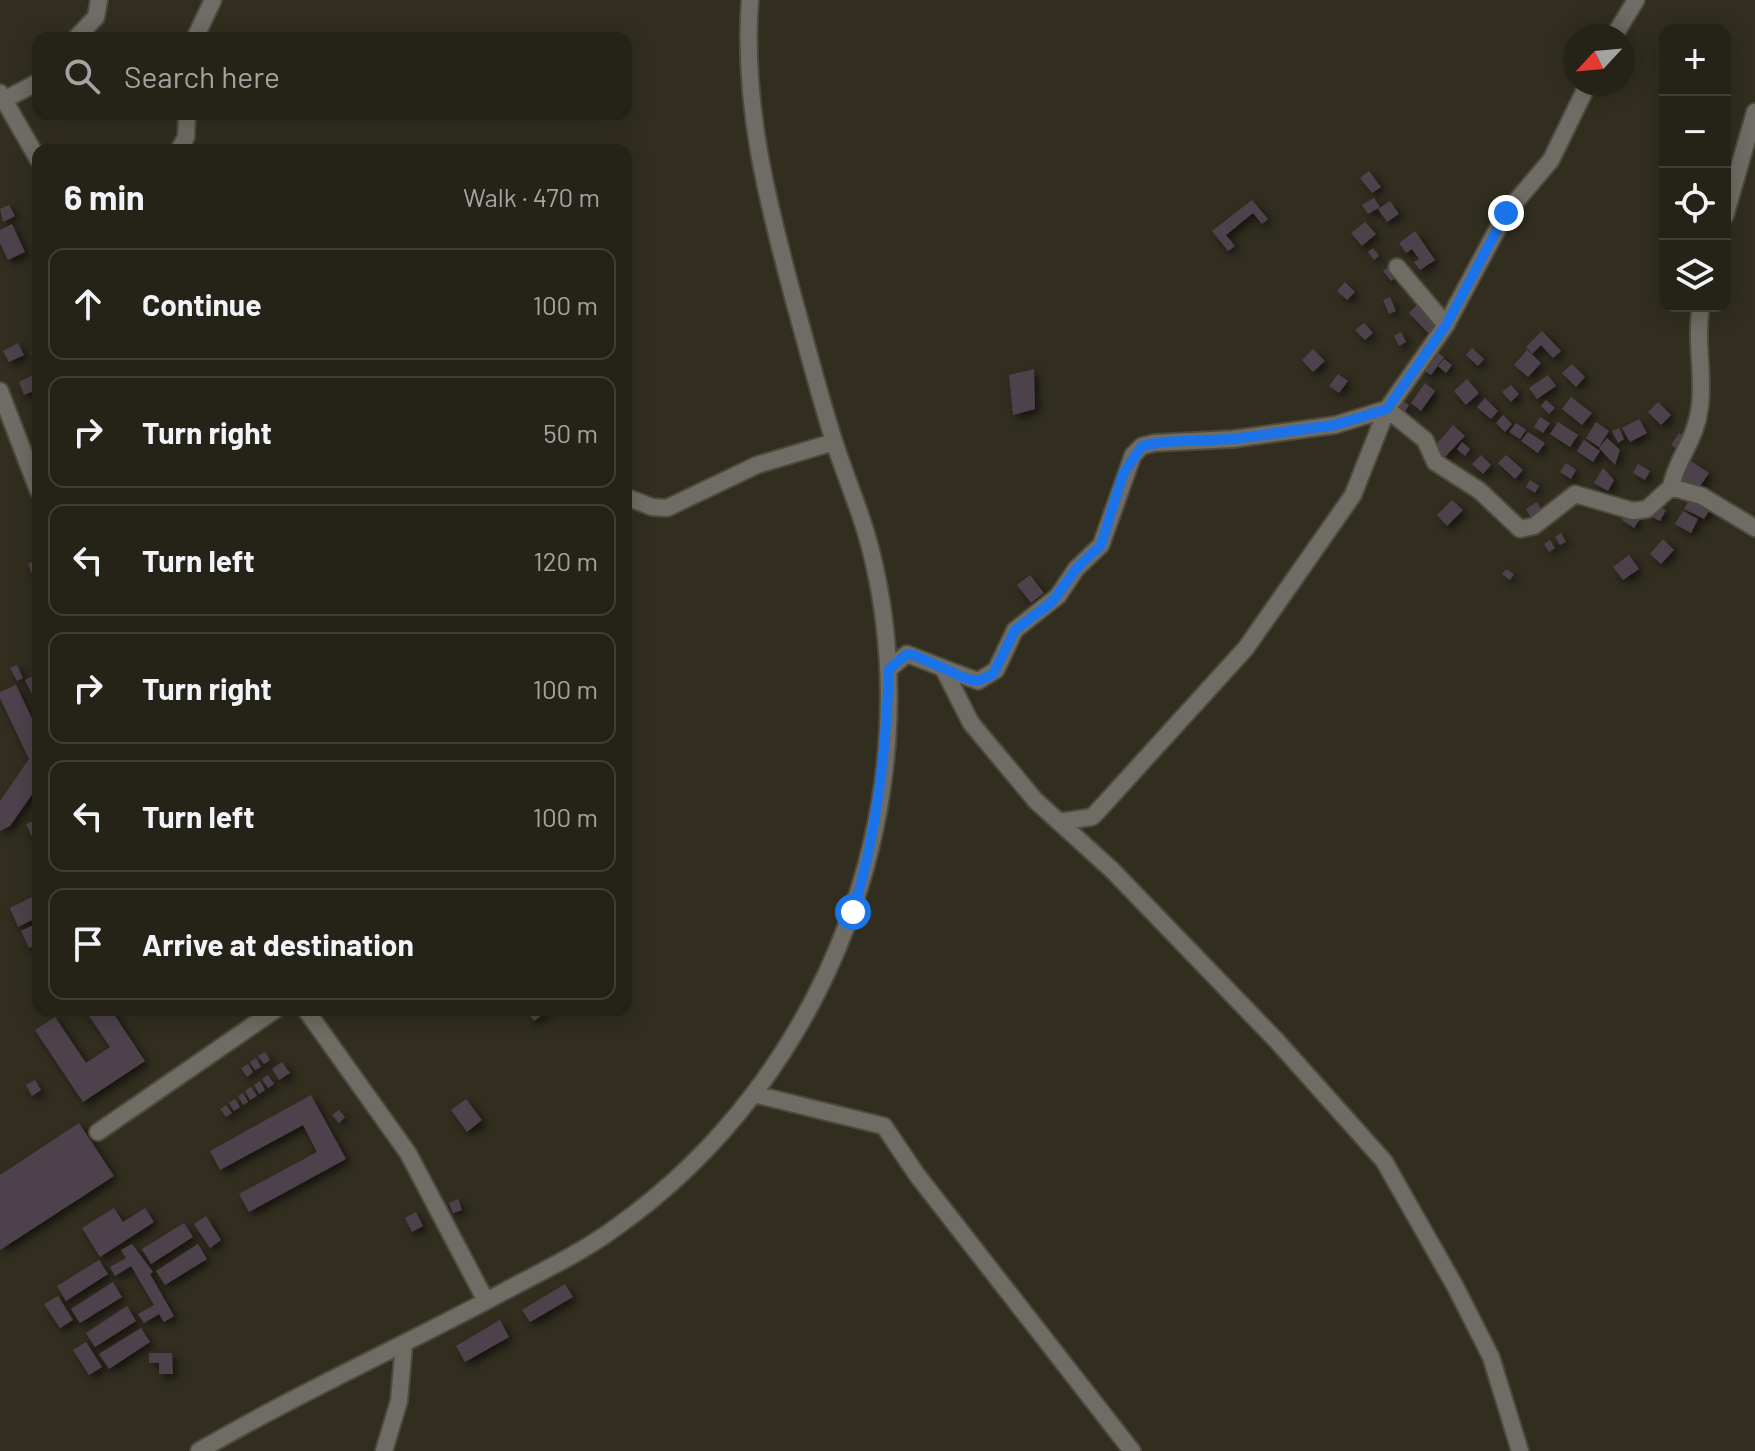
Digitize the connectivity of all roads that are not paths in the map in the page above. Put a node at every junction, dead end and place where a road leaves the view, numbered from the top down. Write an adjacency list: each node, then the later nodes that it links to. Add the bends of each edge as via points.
1 (99, 0): 6 (street, via 96,17)
2 (213, 0): 7 (street)
3 (750, 0): 21 (street, via 751,100 762,180)
4 (1636, 0): 5 (street)
5 (1621, 24)
6 (82, 32)
7 (198, 32)
8 (32, 84): 9 (street)
9 (2, 96): 14 (street)
10 (1582, 96): 18 (street, via 1551,160 1506,213)
11 (1755, 112): 15 (street)
12 (187, 120): 13 (street)
13 (182, 144)
14 (32, 148)
15 (1731, 195)
16 (1397, 267): 18 (street)
17 (1700, 312): 23 (street, via 1700,404 1694,438)
18 (1446, 325): 20 (street)
19 (0, 391): 22 (street)
20 (1387, 409): 23 (street, via 1425,440 1435,462 1480,491 1520,529 1534,526 1575,494 1633,511 1647,509); 26 (street, via 1335,425 1142,446 1123,474 1101,545 1052,602 1015,630 993,674 978,681); 28 (street, via 1353,495 1246,648 1092,817)
21 (834, 442): 24 (street, via 757,465 667,508); 27 (street, via 870,545)
22 (32, 474)
23 (1671, 487): 25 (street, via 1702,496)
24 (632, 499)
25 (1755, 528)
26 (943, 668): 27 (street, via 907,654); 28 (street, via 980,736)
27 (889, 669): 31 (street, via 879,802 853,912 813,1008)
28 (1059, 822): 38 (street, via 1276,1040 1384,1161 1491,1357)
29 (266, 1016): 32 (street)
30 (310, 1016): 33 (street, via 408,1153)
31 (754, 1094): 33 (street, via 702,1156 650,1202 584,1249); 37 (street, via 884,1126)
32 (98, 1132)
33 (486, 1301): 34 (street)
34 (404, 1344): 35 (street); 36 (street, via 399,1401)
35 (199, 1451)
36 (384, 1451)
37 (1132, 1451)
38 (1520, 1451)

